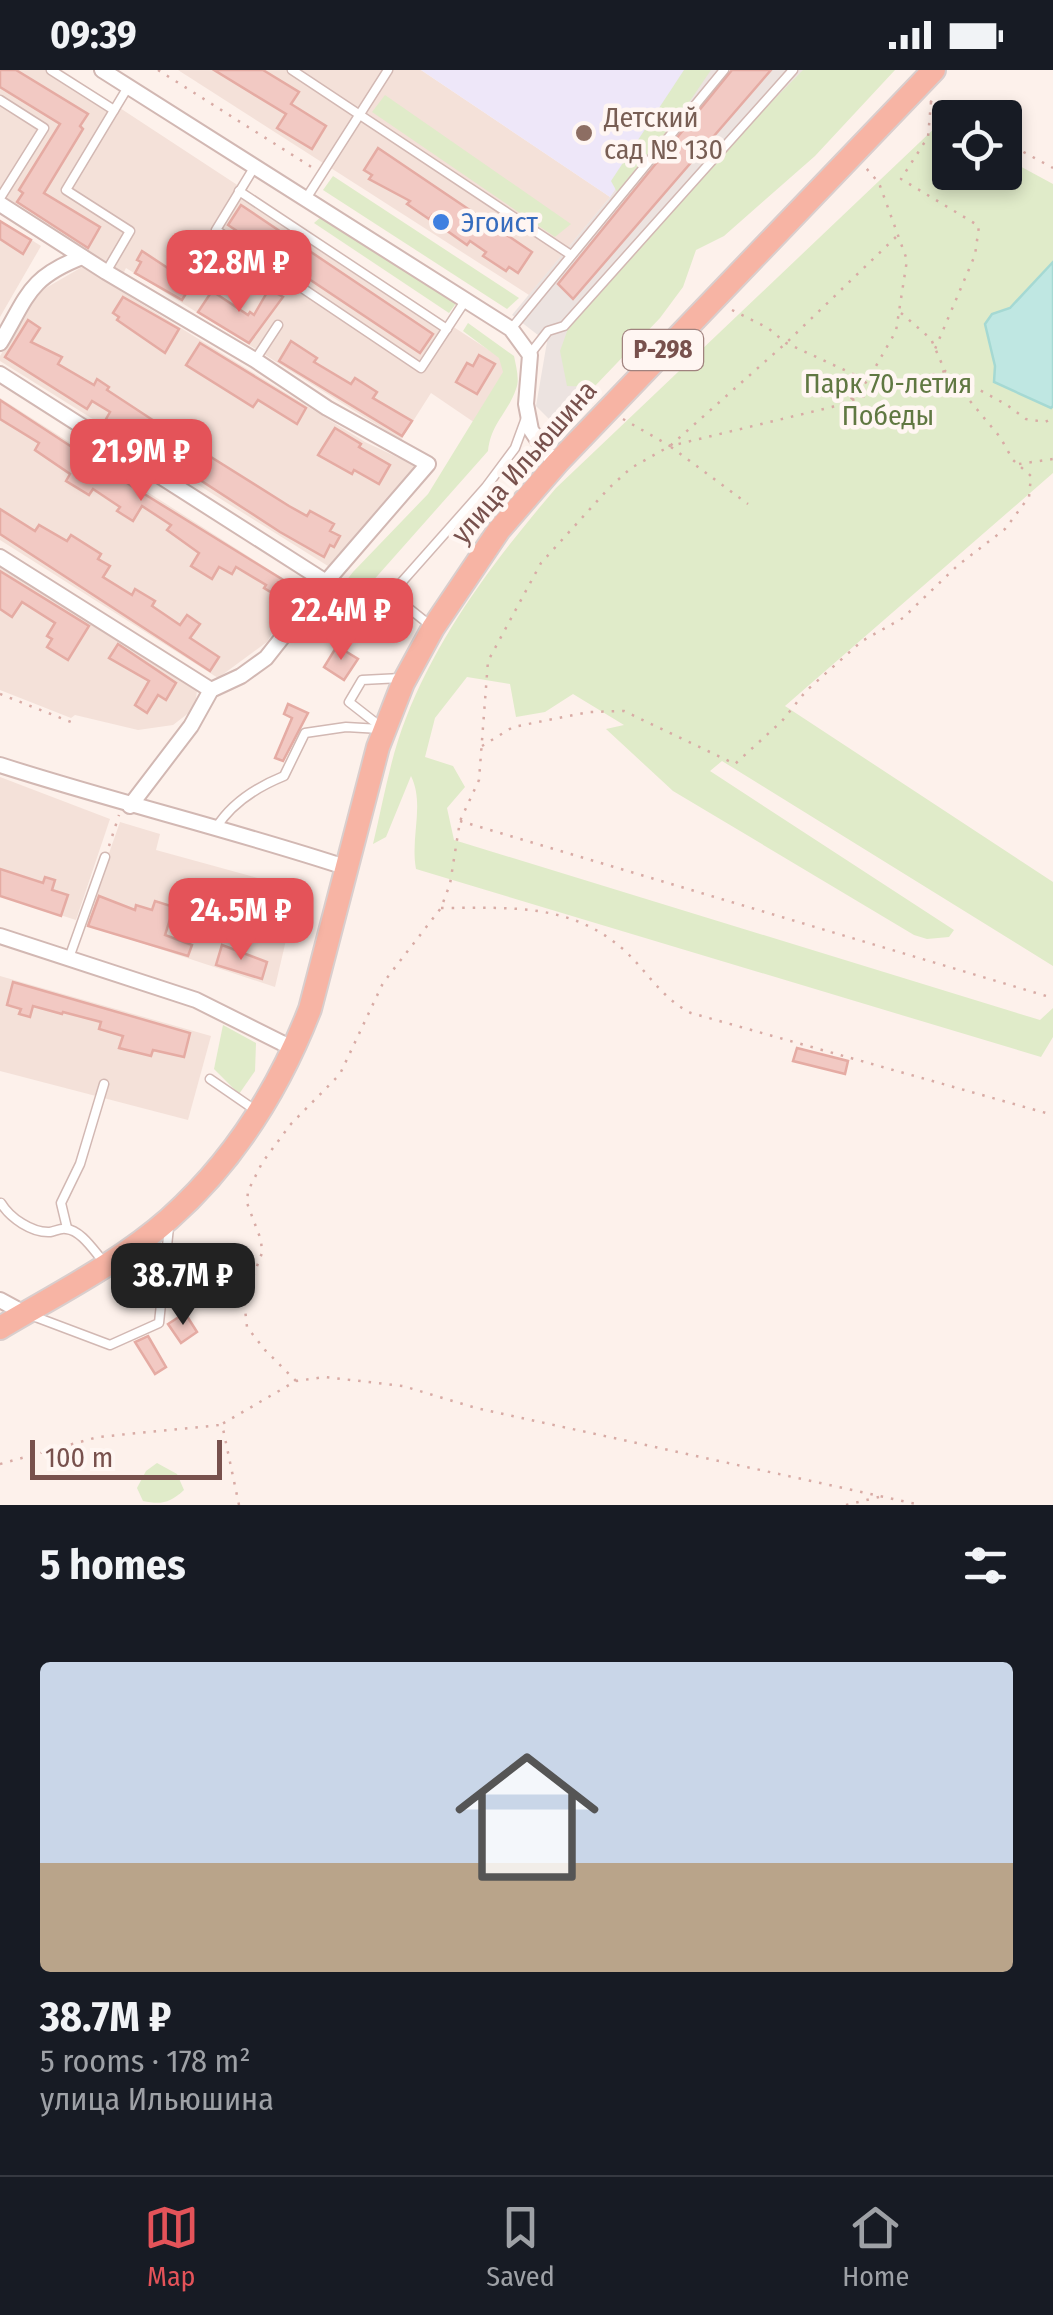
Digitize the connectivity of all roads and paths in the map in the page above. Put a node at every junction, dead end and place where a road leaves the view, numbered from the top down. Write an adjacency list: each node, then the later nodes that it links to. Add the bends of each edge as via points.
1 (51, 70): 13 (lane)
2 (102, 70): 9 (street)
3 (158, 70): 19 (path)
4 (294, 70): 14 (lane)
5 (388, 70): 14 (lane)
6 (724, 70): 24 (lane)
7 (793, 70): 36 (lane, via 564,326 548,331)
8 (934, 70): 10 (highway, улица Ильюшина / Р-298)
9 (128, 87): 13 (lane); 17 (street)
10 (923, 95): 12 (path); 16 (highway, улица Ильюшина / Р-298); 35 (path, via 928,137 901,179 979,226 975,255)
11 (0, 100): 22 (lane, via 44,128)
12 (932, 101)
13 (114, 110): 26 (lane, via 66,190 130,231)
14 (359, 114): 19 (lane); 24 (lane)
15 (1022, 151): 18 (path)
16 (852, 152): 23 (path, via 878,183); 28 (highway, улица Ильюшина / Р-298)
17 (255, 166): 20 (lane); 21 (street)
18 (1053, 168)
19 (322, 173): 21 (lane)
20 (239, 191): 31 (lane); 31 (lane, via 216,230 420,368)
21 (306, 196): 27 (street)
22 (0, 201): 25 (street)
23 (898, 234): 29 (path, via 907,260); 34 (path)
24 (572, 255): 32 (lane)
25 (82, 257): 26 (street); 33 (street, via 30,287)
26 (106, 272): 37 (street)
27 (467, 298): 31 (lane); 32 (street)
28 (711, 299): 34 (path); 42 (highway, улица Ильюшина / Р-298)
29 (900, 312): 35 (path); 40 (path)
30 (278, 325): 37 (lane)
31 (446, 328)
32 (511, 329): 36 (street)
33 (0, 344)
34 (786, 344): 40 (path); 45 (path)
35 (935, 349): 38 (path)
36 (530, 355): 43 (street)
37 (256, 360): 51 (street, via 428,464)
38 (945, 372): 41 (path); 44 (path, via 1026,420); 48 (path)
39 (0, 374): 51 (street)
40 (868, 380): 41 (path)
41 (849, 401): 45 (path)
42 (608, 409): 45 (path); 47 (highway, улица Ильюшина / Р-298)
43 (527, 414): 47 (street, via 530,430); 52 (lane, via 514,448 486,486)
44 (1053, 418)
45 (670, 446): 49 (path); 60 (path, via 608,488 542,563 488,661)
46 (1053, 460): 48 (path)
47 (558, 462): 53 (highway, улица Ильюшина / Р-298, via 498,530)
48 (1017, 464): 60 (path, via 1032,476 1030,497 1006,529 903,618 862,641 736,764 624,712 513,727)
49 (748, 504)
50 (0, 557): 56 (street)
51 (326, 582): 56 (street, via 266,658)
52 (391, 594): 53 (lane); 54 (lane)
53 (433, 628): 55 (highway, улица Ильюшина / Р-298)
54 (353, 637)
55 (406, 678): 59 (highway, улица Ильюшина / Р-298); 59 (lane, via 362,680 349,702)
56 (212, 690): 62 (street)
57 (0, 694): 58 (path)
58 (76, 724)
59 (385, 730): 64 (lane, via 305,733 284,776 258,786); 66 (highway, улица Ильюшина / Р-298)
60 (480, 747): 63 (path, via 479,780)
61 (0, 766): 62 (street)
62 (126, 805): 64 (street); 65 (path)
63 (460, 821): 67 (path); 70 (path)
64 (216, 828): 66 (street)
65 (105, 856): 69 (lane)
66 (348, 868): 71 (highway, улица Ильюшина / Р-298)
67 (442, 908): 75 (path, via 536,908 577,919 624,950 668,999 690,1013); 82 (path, via 383,984 340,1074 290,1124 251,1180 247,1203 262,1253)
68 (0, 936): 69 (street)
69 (69, 958): 71 (street, via 196,1000)
70 (1053, 998)
71 (294, 1049): 74 (highway, улица Ильюшина / Р-298)
72 (210, 1079): 74 (lane)
73 (104, 1084): 78 (lane, via 61,1203)
74 (260, 1113): 77 (highway, улица Ильюшина / Р-298)
75 (1053, 1115)
76 (0, 1203): 78 (lane, via 31,1228)
77 (170, 1218): 79 (highway, улица Ильюшина / Р-298); 80 (lane)
78 (67, 1228): 79 (lane)
79 (106, 1264): 83 (highway, улица Ильюшина / Р-298)
80 (164, 1270): 82 (path); 83 (lane, via 159,1322 110,1345)
81 (0, 1300): 83 (street)
82 (244, 1300): 85 (path, via 248,1326)
83 (24, 1313): 84 (highway, улица Ильюшина / Р-298)
84 (0, 1328)
85 (296, 1380): 86 (path); 88 (path, via 403,1386 476,1408)
86 (222, 1424): 87 (path, via 98,1437); 89 (path)
87 (0, 1464)
88 (881, 1496): 90 (path); 91 (path)
89 (239, 1505)
90 (846, 1505)
91 (921, 1505)

